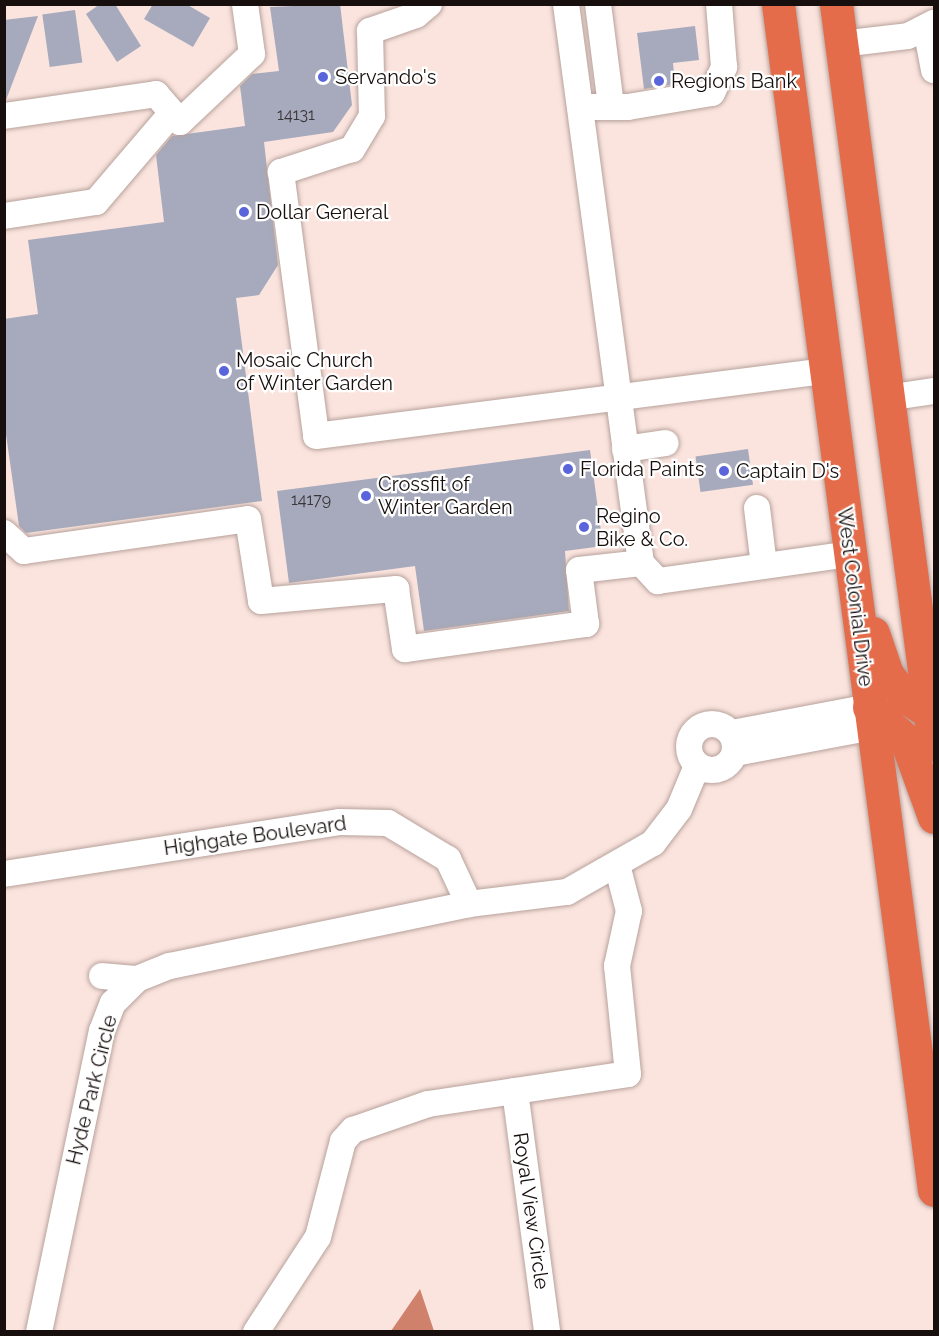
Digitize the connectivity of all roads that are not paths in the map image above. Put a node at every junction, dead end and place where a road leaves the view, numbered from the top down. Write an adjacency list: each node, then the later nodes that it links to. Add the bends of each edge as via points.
1 (244, 4): 14 (lane, via 252,54 180,122)
2 (429, 4): 20 (lane, via 416,15 370,31 372,116 352,149 281,172 316,436)
3 (566, 4): 13 (lane)
4 (598, 4): 12 (lane)
5 (719, 4): 12 (lane, via 723,68 712,93)
6 (778, 4): 17 (highway, West Colonial Drive)
7 (825, 4): 10 (highway)
8 (836, 4): 10 (highway)
9 (930, 26): 10 (lane, via 908,36); 11 (lane)
10 (841, 44): 19 (highway)
11 (934, 70)
12 (611, 105): 13 (lane)
13 (580, 107): 20 (lane)
14 (172, 113): 15 (lane, via 156,94); 16 (lane, via 96,202)
15 (4, 116)
16 (4, 216)
17 (825, 370): 20 (lane); 25 (highway, West Colonial Drive)
18 (934, 391): 19 (lane)
19 (887, 398): 28 (highway)
20 (619, 399): 22 (lane)
21 (666, 443): 22 (lane)
22 (625, 448): 26 (lane)
23 (757, 508): 27 (lane)
24 (4, 533): 26 (lane, via 24,551 248,519 261,601 396,589 405,649 586,624 579,570)
25 (850, 560): 27 (lane); 28 (highway, via 887,674 904,696); 29 (highway, West Colonial Drive)
26 (641, 563): 27 (lane, via 658,581)
27 (764, 566)
28 (932, 712): 31 (highway)
29 (871, 717): 30 (lane); 33 (highway, via 906,740); 40 (highway, West Colonial Drive)
30 (733, 743): 32 (lane, via 720,770); 32 (lane, via 718,724 696,729 688,744)
31 (934, 745)
32 (697, 766): 34 (lane, Hyde Park Circle, via 679,809 653,843)
33 (934, 817)
34 (617, 865): 36 (lane, Hyde Park Circle, via 552,877); 39 (lane, via 629,911 617,966 628,1074)
35 (4, 874): 36 (lane, Highgate Boulevard, via 339,822 388,823 448,859)
36 (469, 904): 38 (lane, Hyde Park Circle, via 170,966)
37 (102, 976): 38 (lane)
38 (138, 979): 41 (lane, Hyde Park Circle, via 113,1003 102,1031)
39 (515, 1090): 42 (lane, via 428,1104 353,1130 343,1141 318,1237); 43 (lane, Royal View Circle)
40 (934, 1190)
41 (39, 1332)
42 (256, 1332)
43 (547, 1332)

